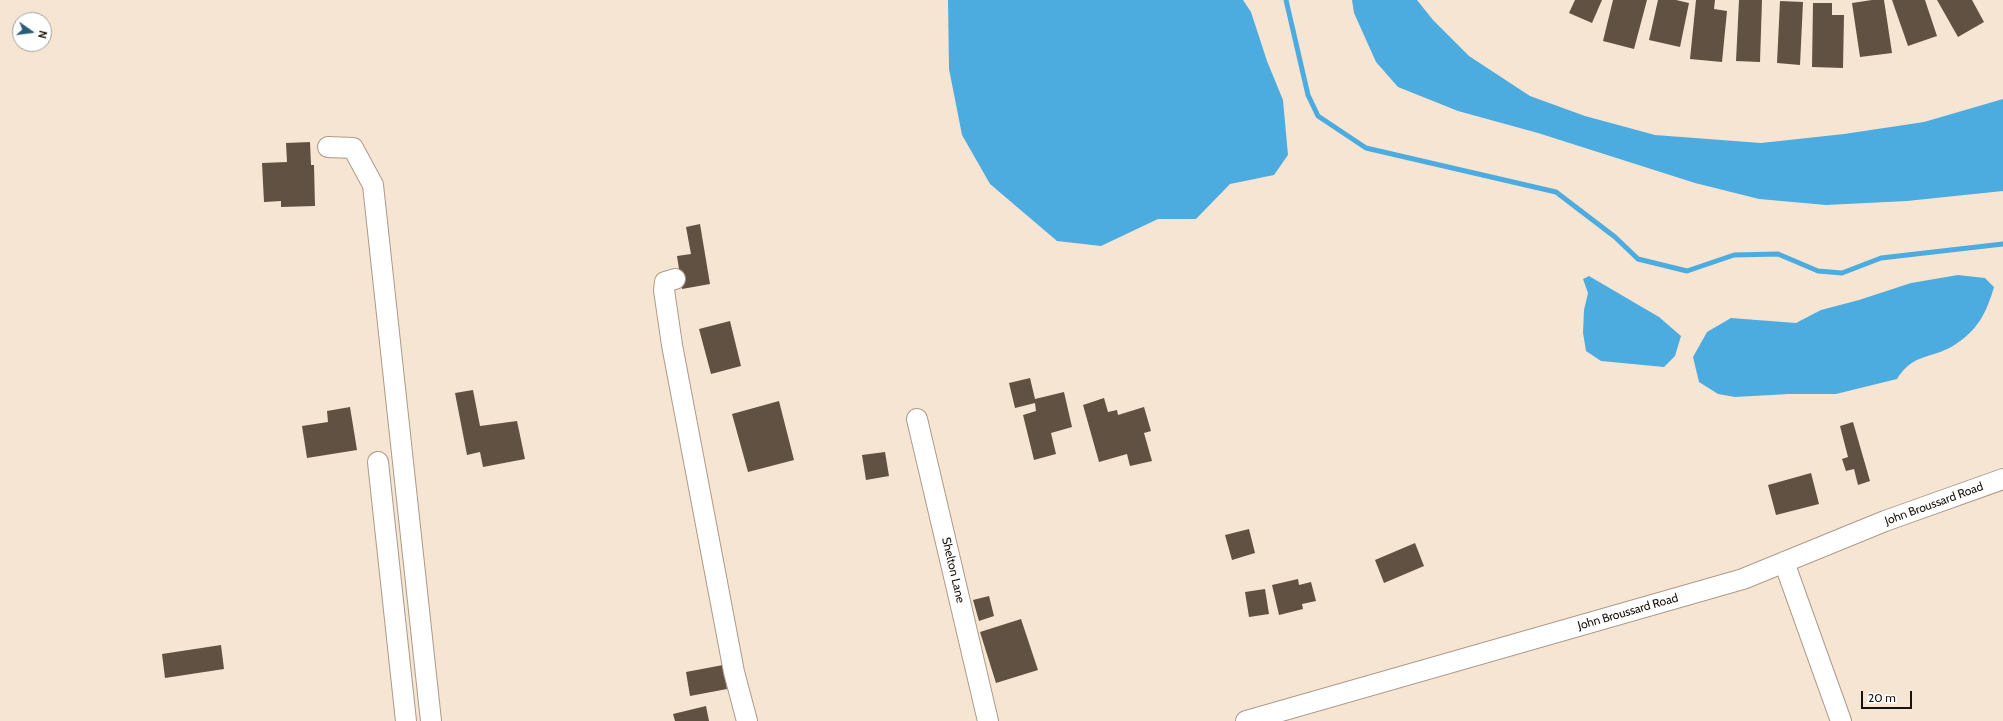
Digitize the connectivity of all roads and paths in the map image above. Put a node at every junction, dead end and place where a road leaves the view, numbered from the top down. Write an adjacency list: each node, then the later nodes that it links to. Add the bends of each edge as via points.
1 (328, 147): 8 (street, via 353,148 373,185)
2 (675, 279): 9 (street, via 666,282 664,290 671,339 734,672)
3 (917, 419): 10 (street, Shelton Lane)
4 (378, 462): 7 (street)
5 (2003, 479): 6 (street, John Broussard Road, via 1885,521)
6 (1784, 562): 11 (street, John Broussard Road, via 1743,579); 12 (street)
7 (406, 721)
8 (431, 721)
9 (747, 721)
10 (988, 721)
11 (1246, 721)
12 (1841, 721)

